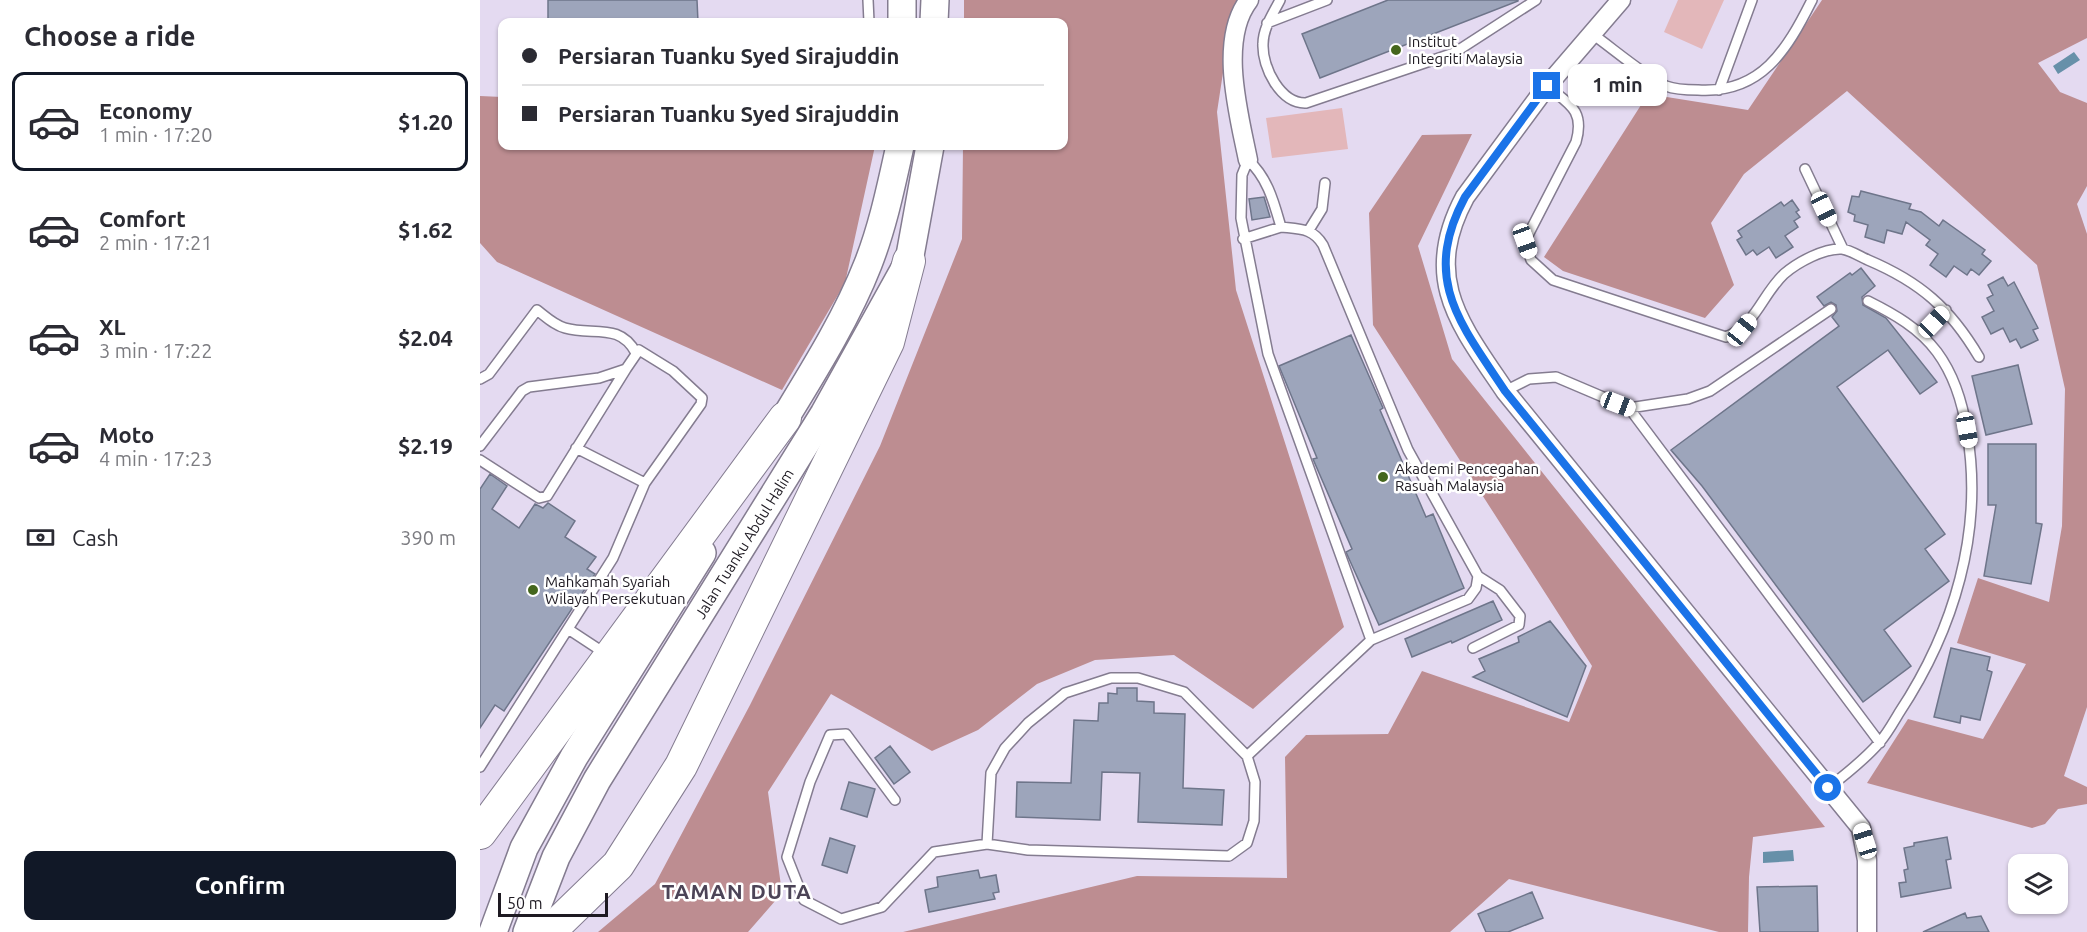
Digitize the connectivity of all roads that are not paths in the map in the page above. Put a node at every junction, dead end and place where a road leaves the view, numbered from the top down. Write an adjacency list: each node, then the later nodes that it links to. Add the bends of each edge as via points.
1 (868, 0): 11 (lane)
2 (902, 0): 12 (main road)
3 (935, 0): 13 (main road)
4 (1249, 0): 20 (street, via 1234,37 1234,86)
5 (1280, 0): 14 (lane)
6 (1327, 0): 14 (lane)
7 (1536, 0): 14 (lane, via 1454,53 1306,103 1294,104 1285,97 1265,64 1263,44)
8 (1621, 0): 15 (street)
9 (1752, 0): 17 (lane)
10 (1812, 0): 17 (lane, via 1784,48 1765,71 1750,82)
11 (869, 18)
12 (902, 18)
13 (934, 18)
14 (1268, 23)
15 (1590, 33): 16 (street); 17 (lane, via 1666,86)
16 (1547, 86): 26 (lane, via 1576,110 1580,127 1525,241 1532,260 1553,280 1726,337 1742,330 1785,274 1810,257); 36 (street, via 1465,197 1456,214 1445,264 1446,286 1465,332)
17 (1719, 90)
18 (899, 150): 38 (main road, Jalan Tuanku Abdul Halim, via 867,266)
19 (929, 150): 27 (main road, Jalan Tuanku Abdul Halim)
20 (1248, 160): 23 (lane, via 1268,187); 25 (lane, via 1242,175)
21 (1805, 169): 26 (lane)
22 (1325, 183): 24 (lane, via 1323,209)
23 (1281, 227): 24 (lane); 25 (lane)
24 (1309, 230): 43 (lane, via 1323,245 1408,450)
25 (1243, 239): 45 (lane, via 1268,354)
26 (1843, 249): 30 (lane, via 1891,269 1924,289)
27 (909, 261): 56 (main road, Jalan Tuanku Abdul Halim, via 825,414 597,780 556,857); 57 (highway, via 888,342 681,766 618,865)
28 (1868, 301): 31 (lane, via 1894,313)
29 (1831, 309): 37 (lane, via 1710,391 1688,399)
30 (1946, 310): 31 (lane); 33 (lane)
31 (1923, 335): 48 (lane, via 1951,376 1964,414 1972,463 1973,510 1968,546 1946,626 1915,690)
32 (636, 353): 34 (lane); 35 (lane, via 630,341 609,331 566,329 537,310 489,374); 42 (lane, via 644,352 664,365 702,398)
33 (1979, 357)
34 (626, 369): 39 (lane, via 592,380 529,387 517,396); 40 (lane)
35 (480, 379)
36 (1505, 391): 37 (lane, via 1529,379 1556,377); 51 (street)
37 (1629, 408): 48 (lane)
38 (785, 418): 47 (highway); 55 (main road, Jalan Tuanku Abdul Halim, via 574,757 524,848)
39 (480, 446)
40 (576, 448): 41 (lane, via 547,496 542,498); 42 (lane)
41 (480, 460)
42 (645, 483): 44 (lane, via 613,558)
43 (1478, 576): 45 (lane, via 1468,599); 46 (lane, via 1500,590 1520,616 1519,626)
44 (568, 629): 47 (lane); 50 (lane)
45 (1371, 640): 49 (lane)
46 (1473, 648)
47 (611, 657): 53 (highway)
48 (1880, 743): 51 (lane)
49 (1247, 756): 54 (lane, via 1254,782 1254,821 1247,843 1229,856 1028,850); 54 (lane, via 1184,693 1138,678 1084,684 1065,693 1005,748 991,773)
50 (480, 767)
51 (1828, 788): 58 (street, via 1861,828 1865,841)
52 (894, 800): 54 (lane, via 846,734 830,735 810,782 787,857 804,900 841,919 882,907 934,852)
53 (480, 833)
54 (987, 844)
55 (493, 932)
56 (527, 932)
57 (549, 932)
58 (1867, 932)

